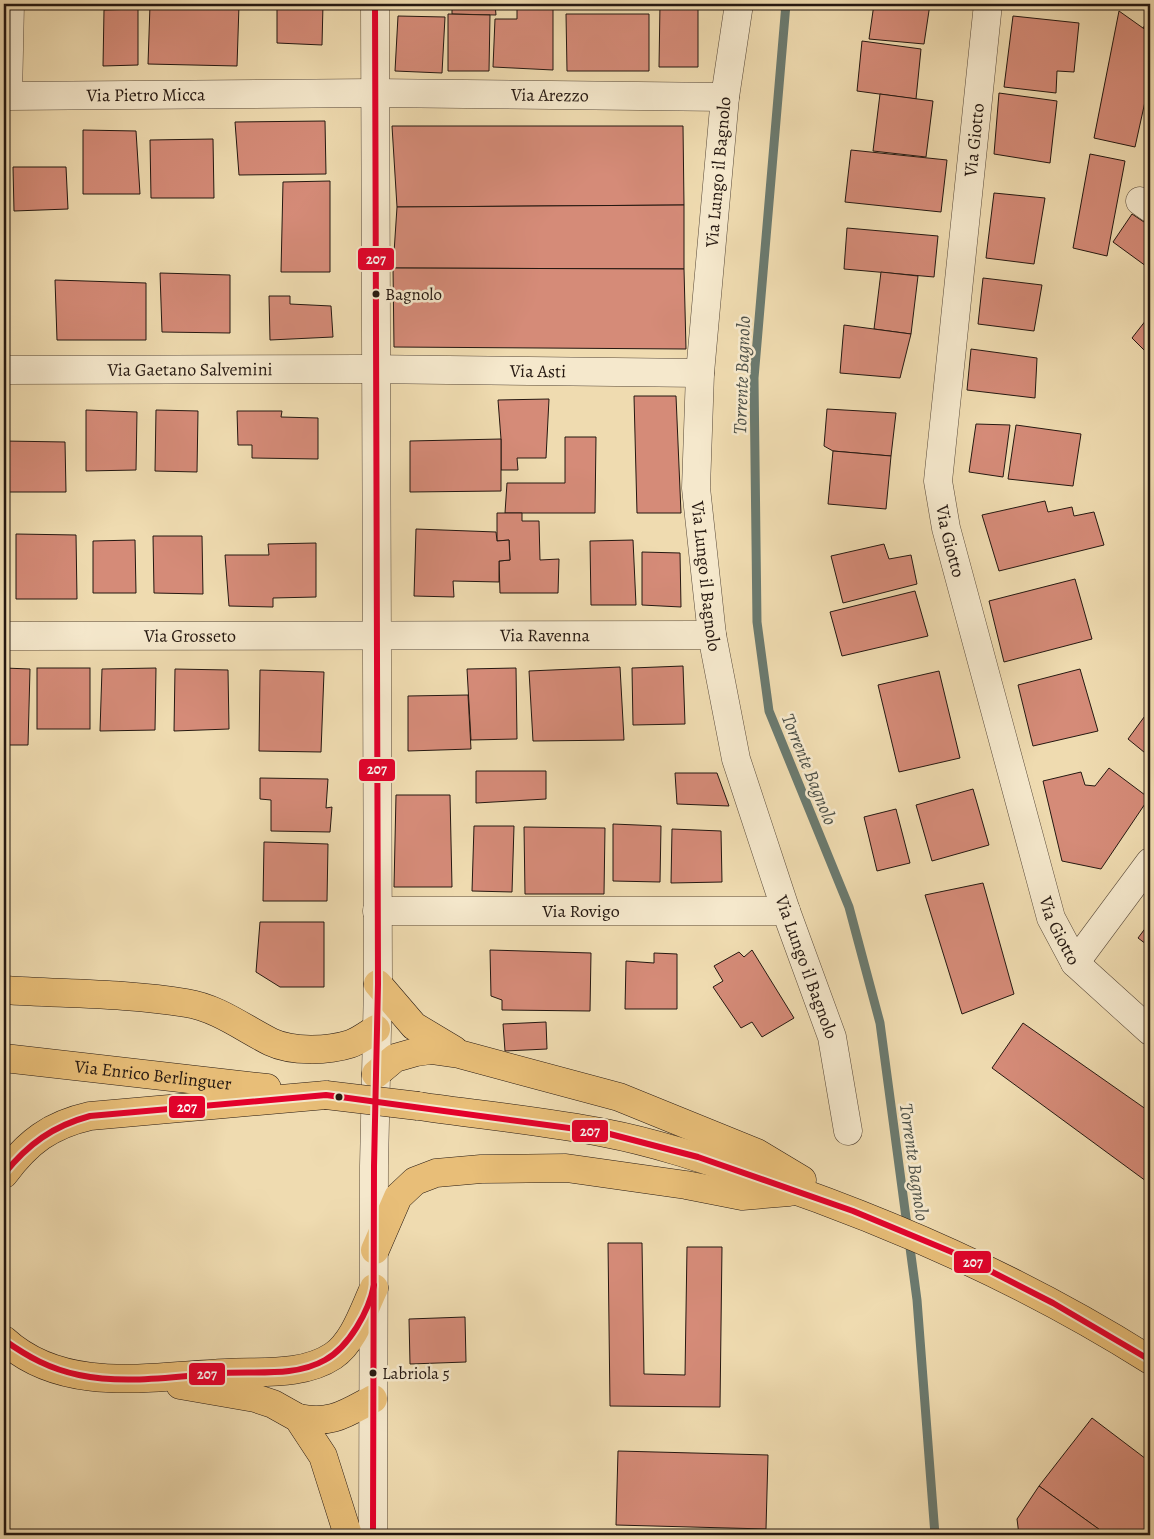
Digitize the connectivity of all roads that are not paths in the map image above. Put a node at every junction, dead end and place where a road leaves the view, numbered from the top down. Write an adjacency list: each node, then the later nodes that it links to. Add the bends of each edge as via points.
1 (10, 4): 5 (street, Via Pietro Micca, via 8,96)
2 (375, 4): 5 (street)
3 (739, 4): 6 (street, Via Lungo il Bagnolo)
4 (988, 4): 16 (street, Via Giotto, via 938,481 946,528 1051,918)
5 (374, 93): 6 (street, Via Arezzo); 7 (street)
6 (725, 97): 9 (street, Via Lungo il Bagnolo)
7 (376, 369): 8 (street, Via Gaetano Salvemini); 9 (street, Via Asti); 10 (street)
8 (4, 370)
9 (700, 373): 11 (street, Via Lungo il Bagnolo, via 696,488)
10 (378, 634): 11 (street, Via Ravenna); 12 (street, Via Grosseto); 14 (street)
11 (712, 635): 15 (street, Via Lungo il Bagnolo, via 736,759)
12 (4, 636)
13 (1150, 862): 16 (street)
14 (377, 911): 15 (street, Via Rovigo); 17 (street)
15 (786, 911): 25 (street, Via Lungo il Bagnolo, via 832,1037)
16 (1075, 963): 20 (street, Via Giotto)
17 (378, 984): 19 (street); 21 (main road, via 414,1026)
18 (4, 990): 19 (main road, via 188,1003 216,1011 273,1043 290,1047 333,1048 351,1044)
19 (376, 1029): 23 (street)
20 (1150, 1031)
21 (459, 1054): 23 (main road, via 431,1050 416,1052 395,1058); 28 (main road, via 620,1098 684,1122 757,1153)
22 (4, 1058): 24 (main road, Via Enrico Berlinguer)
23 (376, 1074): 29 (street)
24 (326, 1095): 26 (main road, via 90,1116 64,1122 20,1153); 27 (main road, Via Enrico Berlinguer, bridge, via 606,1133 698,1157)
25 (848, 1131)
26 (4, 1174)
27 (800, 1191): 28 (main road, Via Enrico Berlinguer); 29 (main road, via 742,1196 566,1168 436,1173 415,1181 398,1197)
28 (853, 1211): 32 (main road, Via Enrico Berlinguer, via 959,1255 1078,1317)
29 (375, 1250): 30 (street)
30 (374, 1288): 33 (main road, via 350,1337 336,1355 324,1361 284,1371); 34 (street)
31 (4, 1340): 33 (main road, via 32,1361 52,1369 78,1375)
32 (1150, 1360)
33 (160, 1379): 35 (main road, via 197,1390 255,1398)
34 (373, 1399): 35 (main road, via 326,1421); 37 (street)
35 (298, 1418): 36 (main road, via 323,1456)
36 (348, 1535)
37 (372, 1535)

